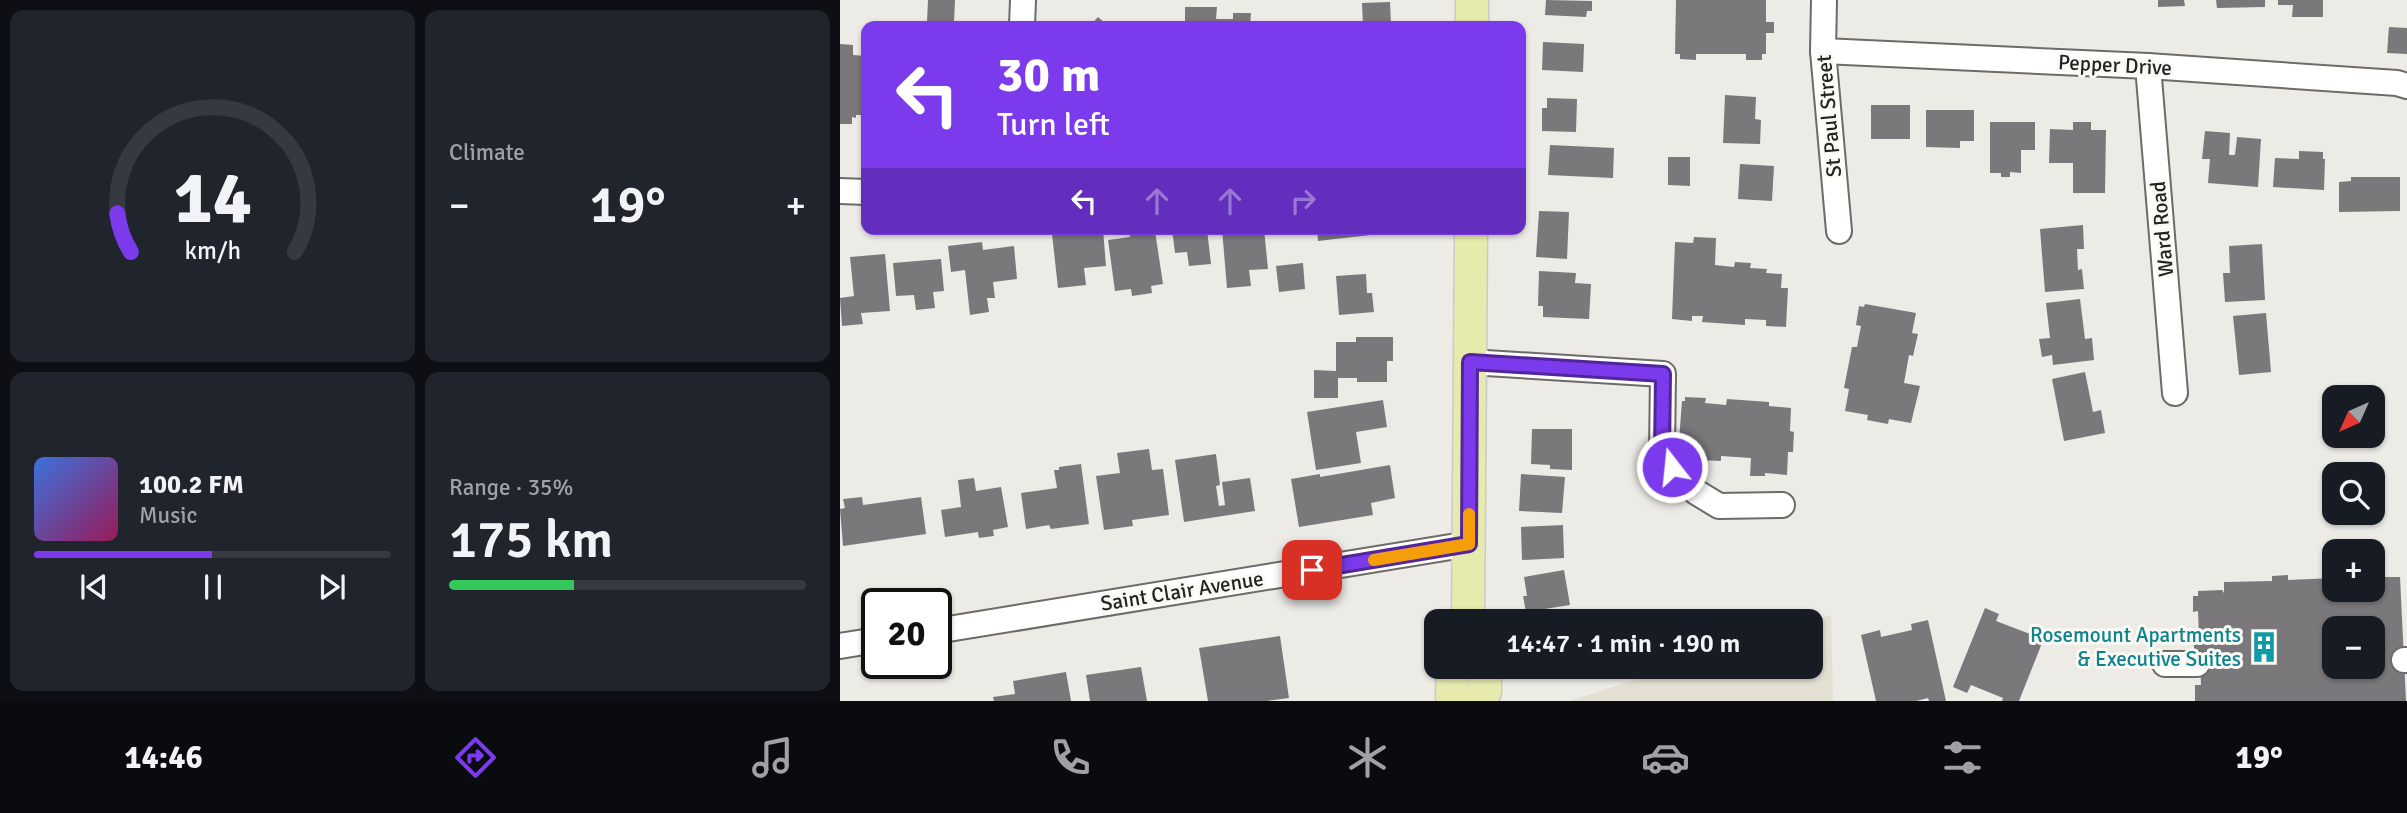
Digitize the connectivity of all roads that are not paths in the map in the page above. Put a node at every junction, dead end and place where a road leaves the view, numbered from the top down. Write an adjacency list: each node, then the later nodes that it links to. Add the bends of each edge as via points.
1 (1023, 0): 4 (street)
2 (1472, 0): 5 (main road)
3 (1825, 0): 6 (street, St Paul Street)
4 (1023, 21)
5 (1472, 21)
6 (1823, 51): 7 (street, Pepper Drive); 11 (street, St Paul Street)
7 (2148, 66): 8 (street, Pepper Drive); 14 (street, Ward Road)
8 (2407, 86)
9 (840, 191): 10 (street)
10 (861, 192)
11 (1839, 231)
12 (1471, 235): 13 (main road)
13 (1470, 362): 15 (street, via 1663,374 1662,452 1672,467 1696,492 1719,506); 16 (main road)
14 (2175, 393)
15 (1783, 505)
16 (1469, 544): 17 (main road); 18 (street, Saint Clair Avenue)
17 (1468, 609)
18 (952, 628)
19 (861, 643): 20 (street)
20 (840, 646)
21 (2165, 664): 22 (street)
22 (2197, 664)
23 (1453, 679): 25 (main road, via 1452,697)
24 (1485, 679): 26 (main road, via 1486,692)
25 (1460, 701)
26 (1475, 701)

